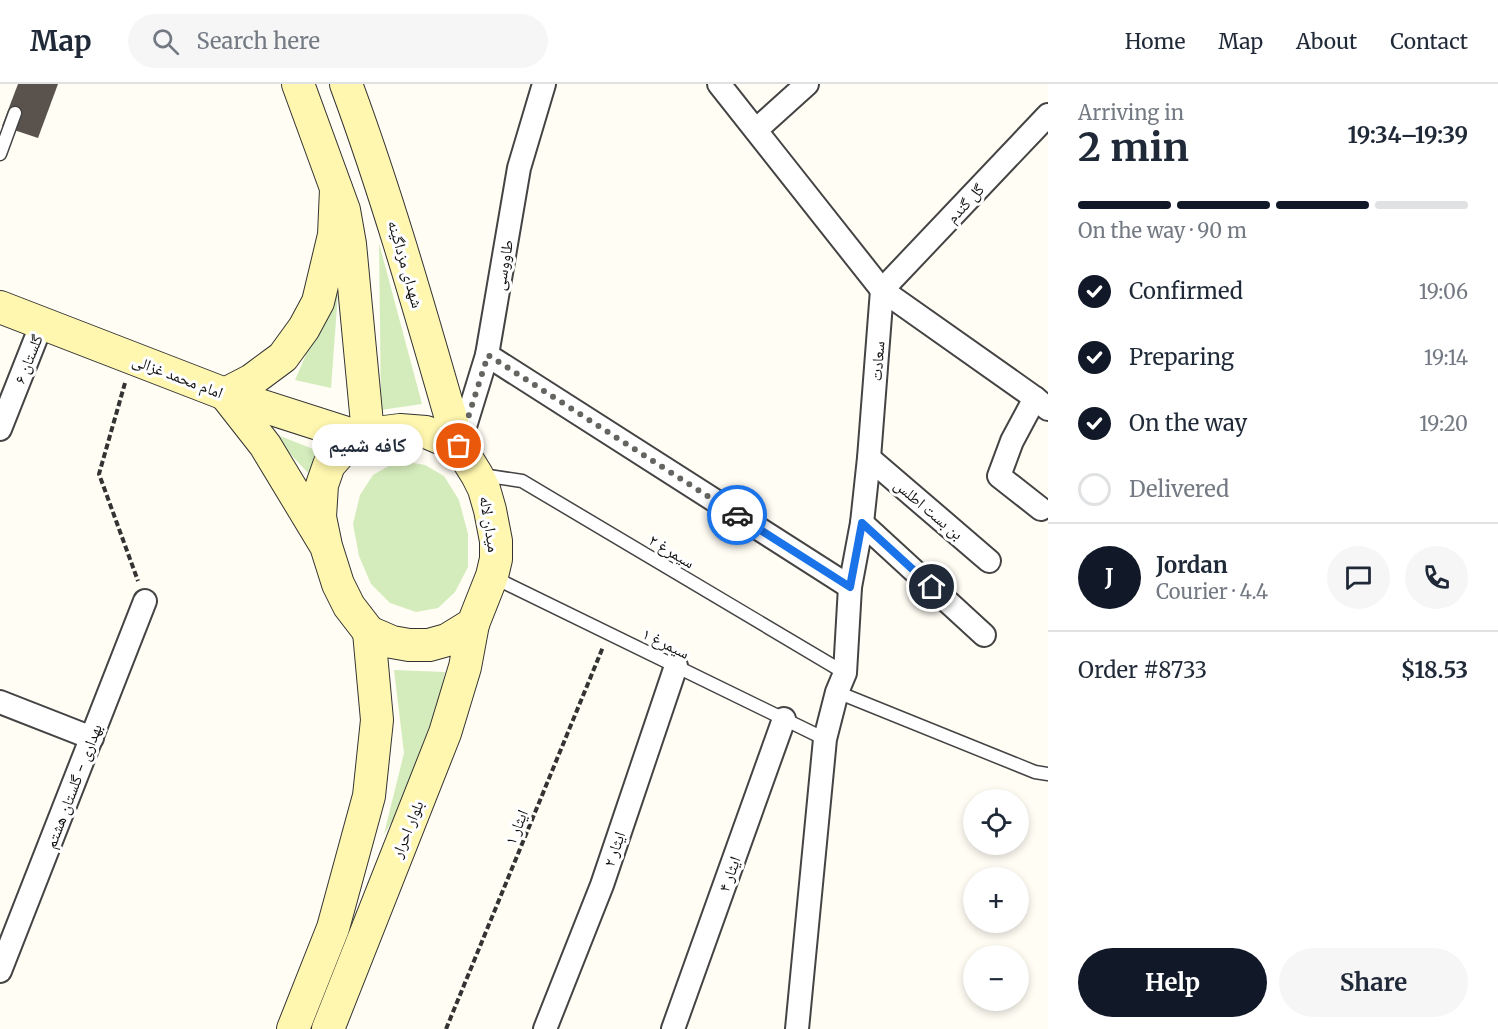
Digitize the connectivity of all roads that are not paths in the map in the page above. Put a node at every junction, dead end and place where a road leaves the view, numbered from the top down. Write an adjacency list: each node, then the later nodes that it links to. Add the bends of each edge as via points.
1 (298, 84): 10 (street)
2 (346, 84): 19 (street, شهدای مزداگینه, via 398,235)
3 (544, 84): 14 (street, طاووسی, via 519,168)
4 (719, 84): 8 (street)
5 (807, 84): 8 (street)
6 (15, 112): 9 (lane)
7 (1048, 115): 11 (street, گل گندم)
8 (756, 130): 11 (street)
9 (0, 154)
10 (336, 189): 15 (street, via 334,235 318,302 304,328 283,357); 18 (street, via 350,244)
11 (882, 290): 16 (street); 20 (street, سعادت)
12 (0, 307): 13 (street, امام محمد غزالی)
13 (42, 323): 15 (street, امام محمد غزالی); 17 (street, گلستان ۶)
14 (488, 355): 19 (street, طاووسی); 27 (street)
15 (225, 394): 18 (street, امام محمد غزالی); 24 (street, via 265,446)
16 (1042, 403): 22 (street, via 1012,441 999,476)
17 (0, 429)
18 (364, 435): 19 (street, via 400,430 426,432); 24 (street, via 345,447 329,465 322,485 320,516)
19 (459, 446): 21 (street, میدان لاله)
20 (869, 458): 23 (street, سعادت); 25 (street, بن بست اطلس)
21 (477, 475): 26 (street, میدان لاله, via 496,541); 33 (lane, سیمرغ ۲, via 522,481)
22 (1041, 509)
23 (862, 523): 27 (street, سعادت); 31 (street)
24 (326, 546): 30 (street, via 338,584)
25 (989, 561)
26 (492, 576): 29 (street, میدان لاله); 32 (lane, سیمرغ ۱)
27 (850, 587): 33 (street, سعادت)
28 (145, 601): 36 (street, بهداری - گلستان هشتم)
29 (473, 624): 30 (street, via 447,640 429,645 392,642); 41 (street, بلوار احرار, via 445,733)
30 (369, 632): 40 (street, via 377,720 369,796 333,928)
31 (984, 635)
32 (676, 666): 35 (lane, سیمرغ ۱); 42 (street, ایثار ۲, via 602,885)
33 (841, 682): 37 (street, سعادت); 38 (lane, سیمرغ ۲, via 1035,772)
34 (0, 702): 36 (street)
35 (784, 719): 37 (lane, سیمرغ ۱); 43 (street, ایثار ۴)
36 (92, 738): 39 (street, بهداری - گلستان هشتم)
37 (825, 739): 44 (street, سعادت)
38 (1048, 774)
39 (0, 971)
40 (293, 1029)
41 (328, 1029)
42 (545, 1029)
43 (673, 1029)
44 (798, 1029)

